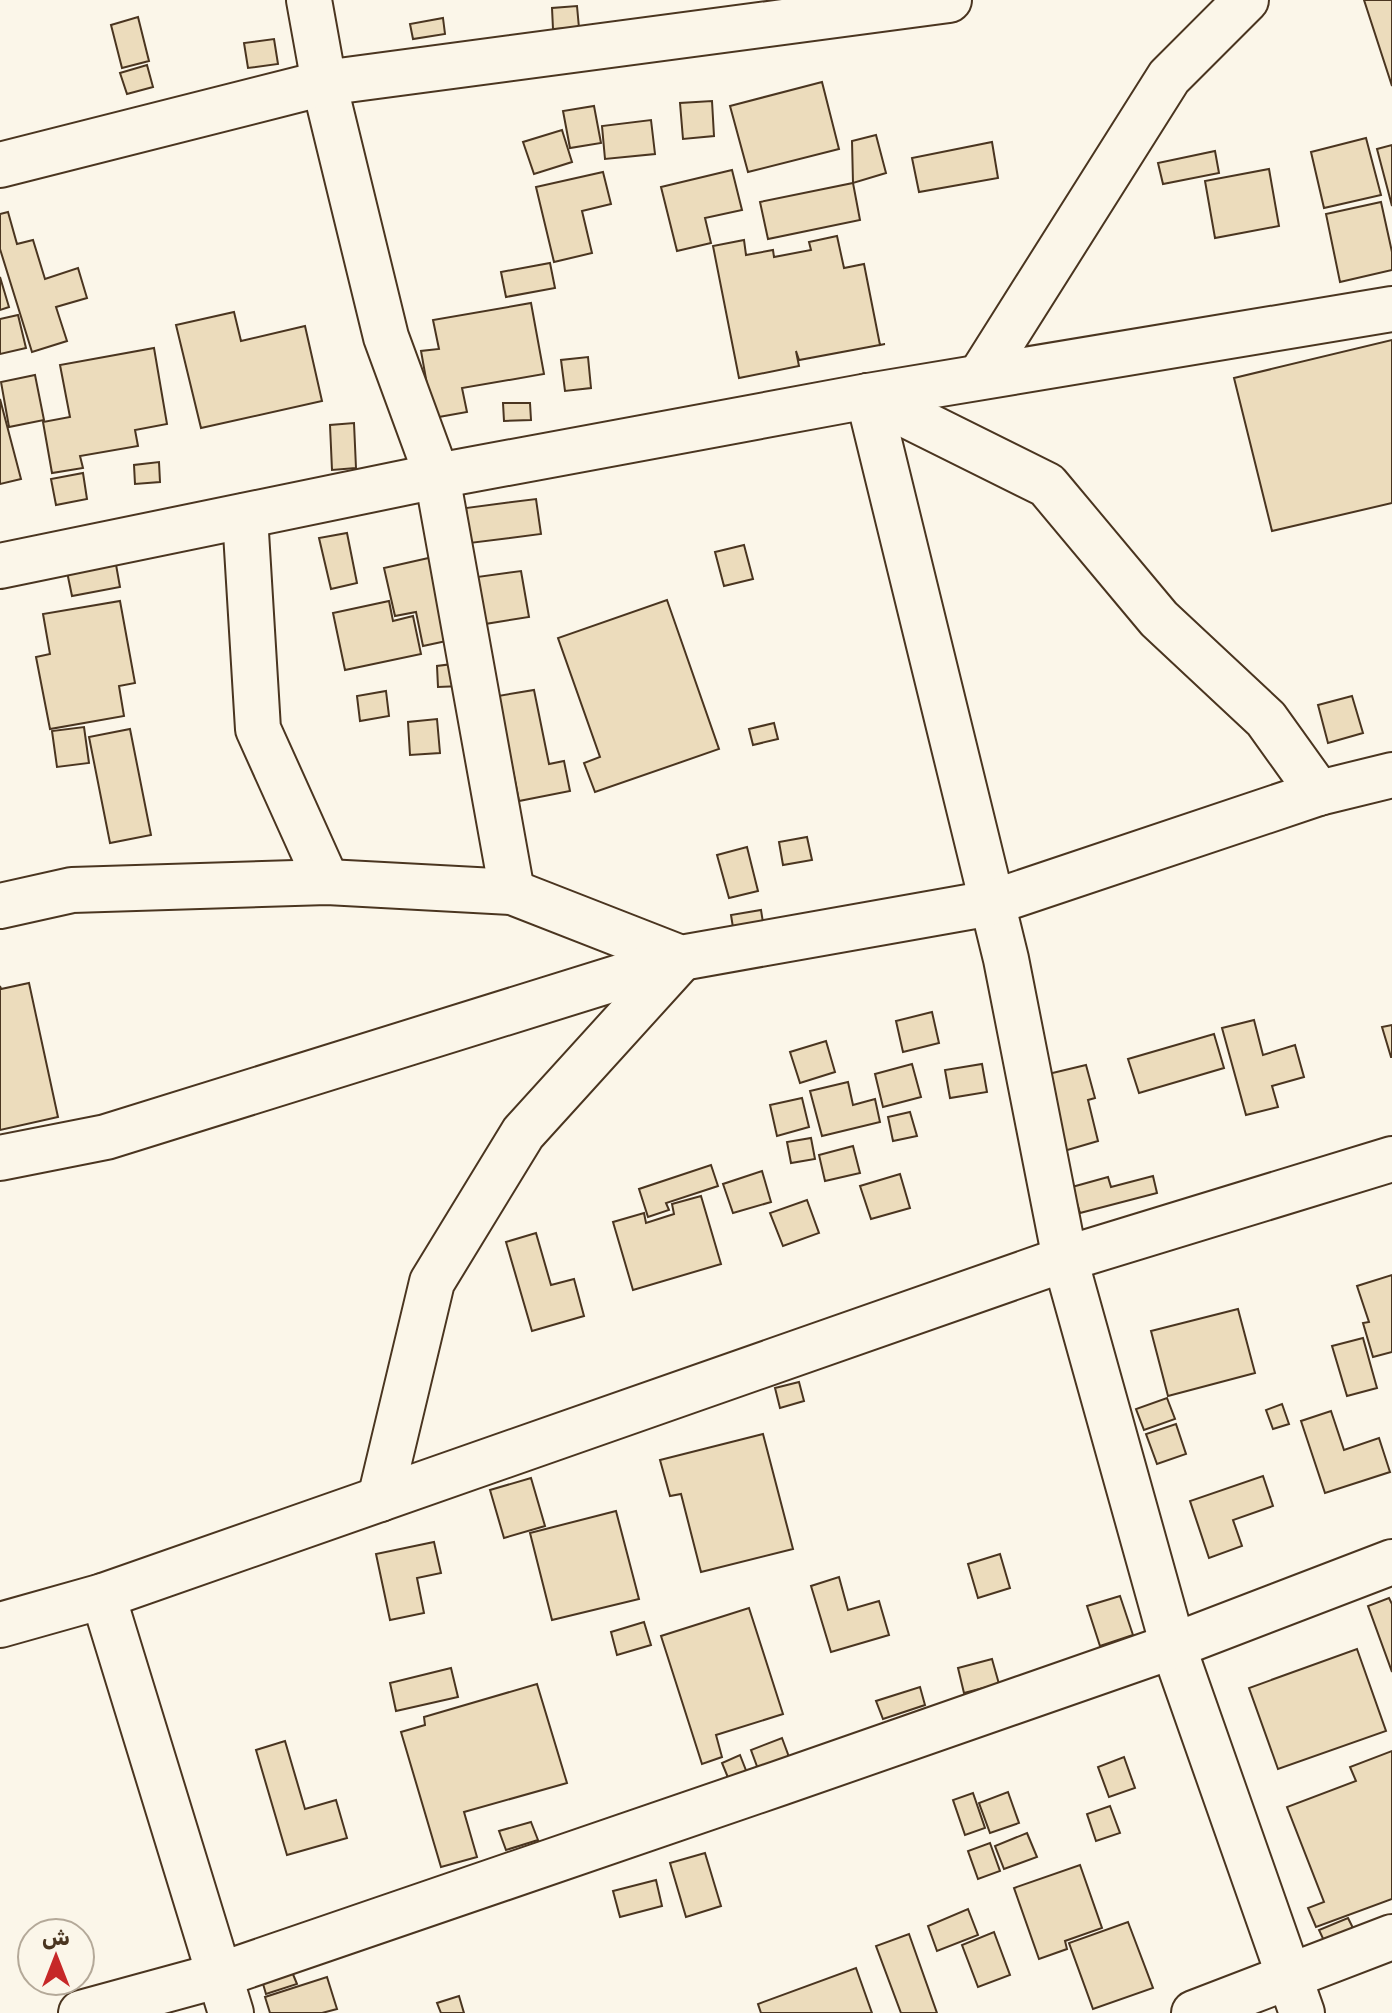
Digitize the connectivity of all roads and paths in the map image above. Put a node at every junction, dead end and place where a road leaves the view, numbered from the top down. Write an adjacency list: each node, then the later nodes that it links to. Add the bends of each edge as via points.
1 (309, 0): 4 (street)
2 (949, 0): 4 (street)
3 (1246, 0): 7 (street, via 1169,77)
4 (324, 83): 5 (street); 9 (street, via 386,337)
5 (0, 165)
6 (1392, 309): 7 (street)
7 (981, 375): 8 (street)
8 (868, 396): 9 (street); 13 (street, via 1047,485 1159,619 1266,719); 16 (street)
9 (437, 476): 10 (street); 15 (street)
10 (245, 516): 11 (street); 14 (street, via 258,729)
11 (0, 566)
12 (1392, 775): 13 (street)
13 (1319, 793): 16 (street)
14 (327, 882): 15 (street); 17 (street, via 72,890)
15 (512, 892): 18 (street)
16 (991, 903): 18 (street); 21 (street)
17 (0, 906)
18 (681, 958): 19 (street, via 106,1137); 22 (street, via 523,1133 432,1282)
19 (0, 1158)
20 (1392, 1159): 21 (street)
21 (1065, 1259): 22 (street); 26 (street)
22 (380, 1499): 24 (street)
23 (1392, 1562): 26 (street)
24 (103, 1596): 25 (street); 28 (street)
25 (0, 1625)
26 (1173, 1646): 28 (street); 29 (street)
27 (1392, 1937): 29 (street)
28 (225, 1994): 30 (street)
29 (1296, 1994): 31 (street)
30 (81, 2013)
31 (1194, 2013)

